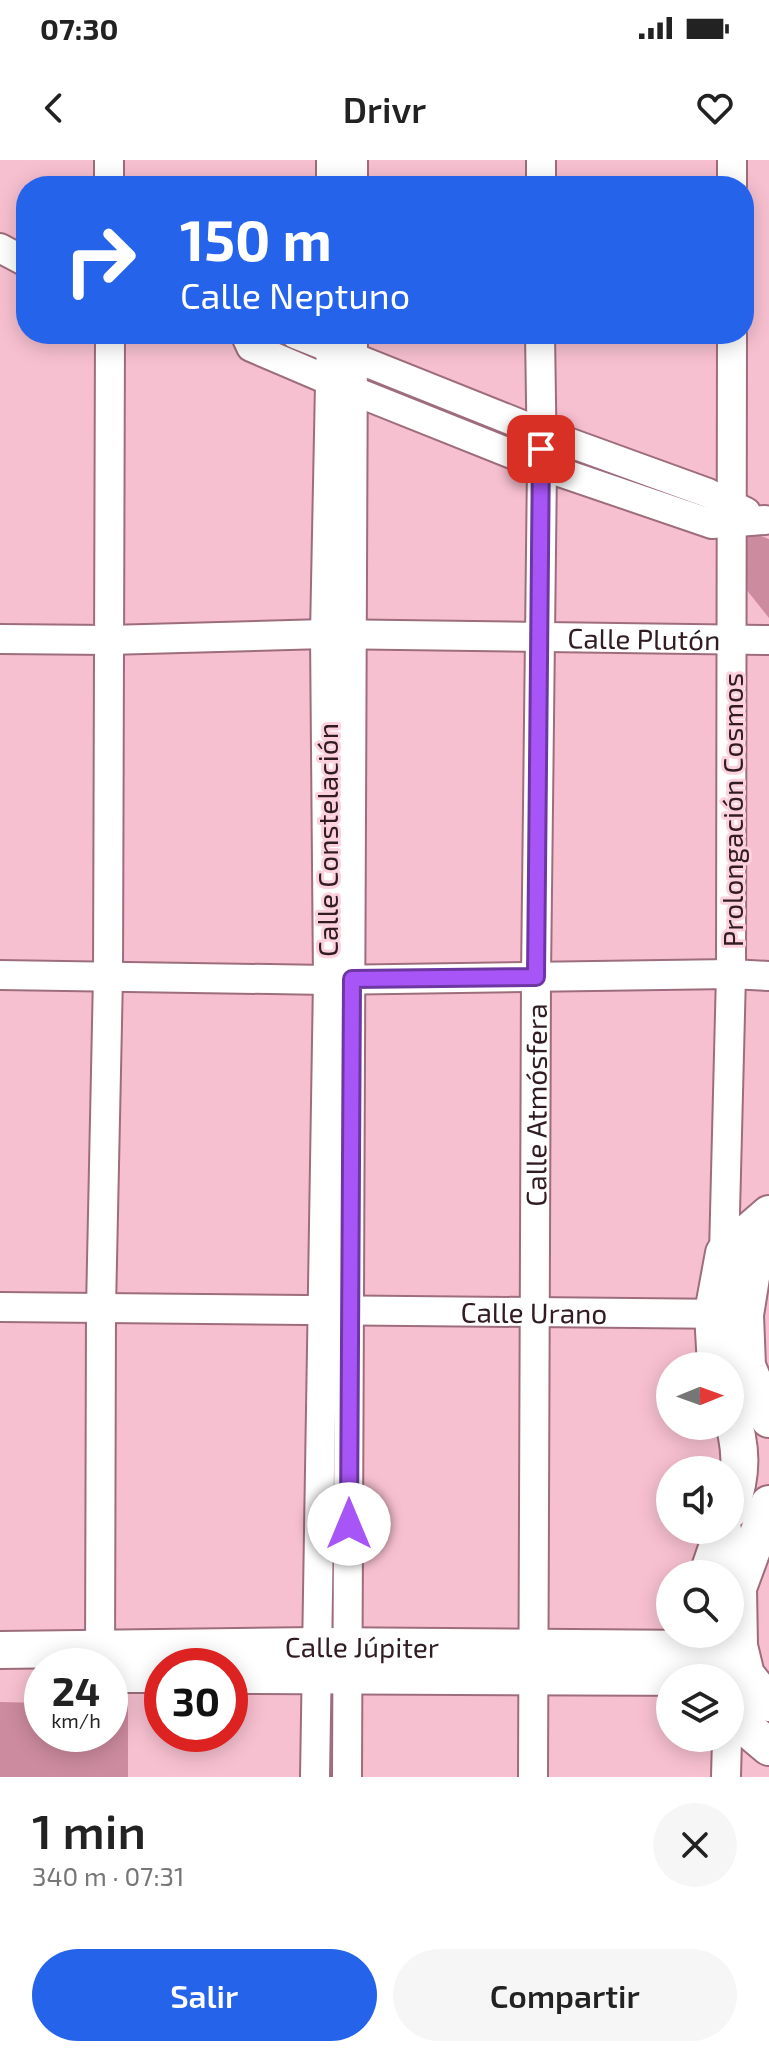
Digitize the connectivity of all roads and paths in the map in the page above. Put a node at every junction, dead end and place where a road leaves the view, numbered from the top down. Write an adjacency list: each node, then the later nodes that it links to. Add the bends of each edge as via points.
1 (110, 344): 16 (street)
2 (250, 344): 7 (street)
3 (342, 344): 7 (street, Calle Constelación)
4 (344, 344): 8 (street)
5 (540, 344): 8 (street, Calle Atmósfera)
6 (732, 344): 10 (street, Prolongación Cosmos)
7 (342, 385): 9 (street); 12 (street, Calle Constelación)
8 (540, 432): 9 (street, Calle Atmósfera); 10 (street, via 708,493)
9 (542, 466): 10 (street, via 712,524); 13 (street, Calle Atmósfera)
10 (732, 514): 11 (street); 14 (street, Prolongación Cosmos)
11 (767, 521)
12 (338, 634): 13 (street, Calle Plutón); 16 (street, Calle Plutón); 23 (street, Calle Constelación)
13 (540, 635): 14 (street, Calle Plutón); 22 (street, Calle Atmósfera)
14 (733, 638): 17 (street, Calle Plutón); 18 (street, Prolongación Cosmos)
15 (0, 639): 16 (street, Calle Plutón)
16 (108, 640): 20 (street)
17 (769, 640)
18 (731, 974): 21 (street); 22 (street); 25 (street, Prolongación Cosmos)
19 (0, 975): 20 (street)
20 (108, 976): 23 (street); 27 (street)
21 (769, 976)
22 (536, 977): 23 (street); 29 (street, Calle Atmósfera)
23 (340, 979): 28 (street, Calle Constelación)
24 (769, 1214): 25 (street)
25 (748, 1259): 30 (street)
26 (0, 1307): 27 (street, Calle Urano)
27 (101, 1309): 28 (street, Calle Urano); 34 (street)
28 (336, 1309): 29 (street, Calle Urano); 37 (street, Calle Constelación)
29 (535, 1310): 30 (street, Calle Urano); 38 (street, Calle Atmósfera)
30 (729, 1314): 31 (street); 32 (street)
31 (720, 1352)
32 (769, 1419)
33 (769, 1504): 40 (street, via 738,1588)
34 (103, 1648)
35 (0, 1650): 36 (street, Calle Júpiter)
36 (24, 1653)
37 (332, 1660): 38 (street, Calle Júpiter); 39 (street, Calle Júpiter); 42 (street, Calle Júpiter); 50 (street, Calle Constelación); 51 (street, Calle Constelación)
38 (533, 1662): 41 (street, Calle Júpiter); 52 (street, Calle Atmósfera)
39 (128, 1663)
40 (721, 1664)
41 (656, 1665)
42 (248, 1672)
43 (0, 1674): 44 (street)
44 (24, 1674)
45 (744, 1684): 46 (street)
46 (769, 1703)
47 (744, 1718): 48 (street, via 750,1731)
48 (769, 1747)
49 (727, 1752): 53 (street)
50 (315, 1777)
51 (347, 1777)
52 (533, 1777)
53 (726, 1777)

